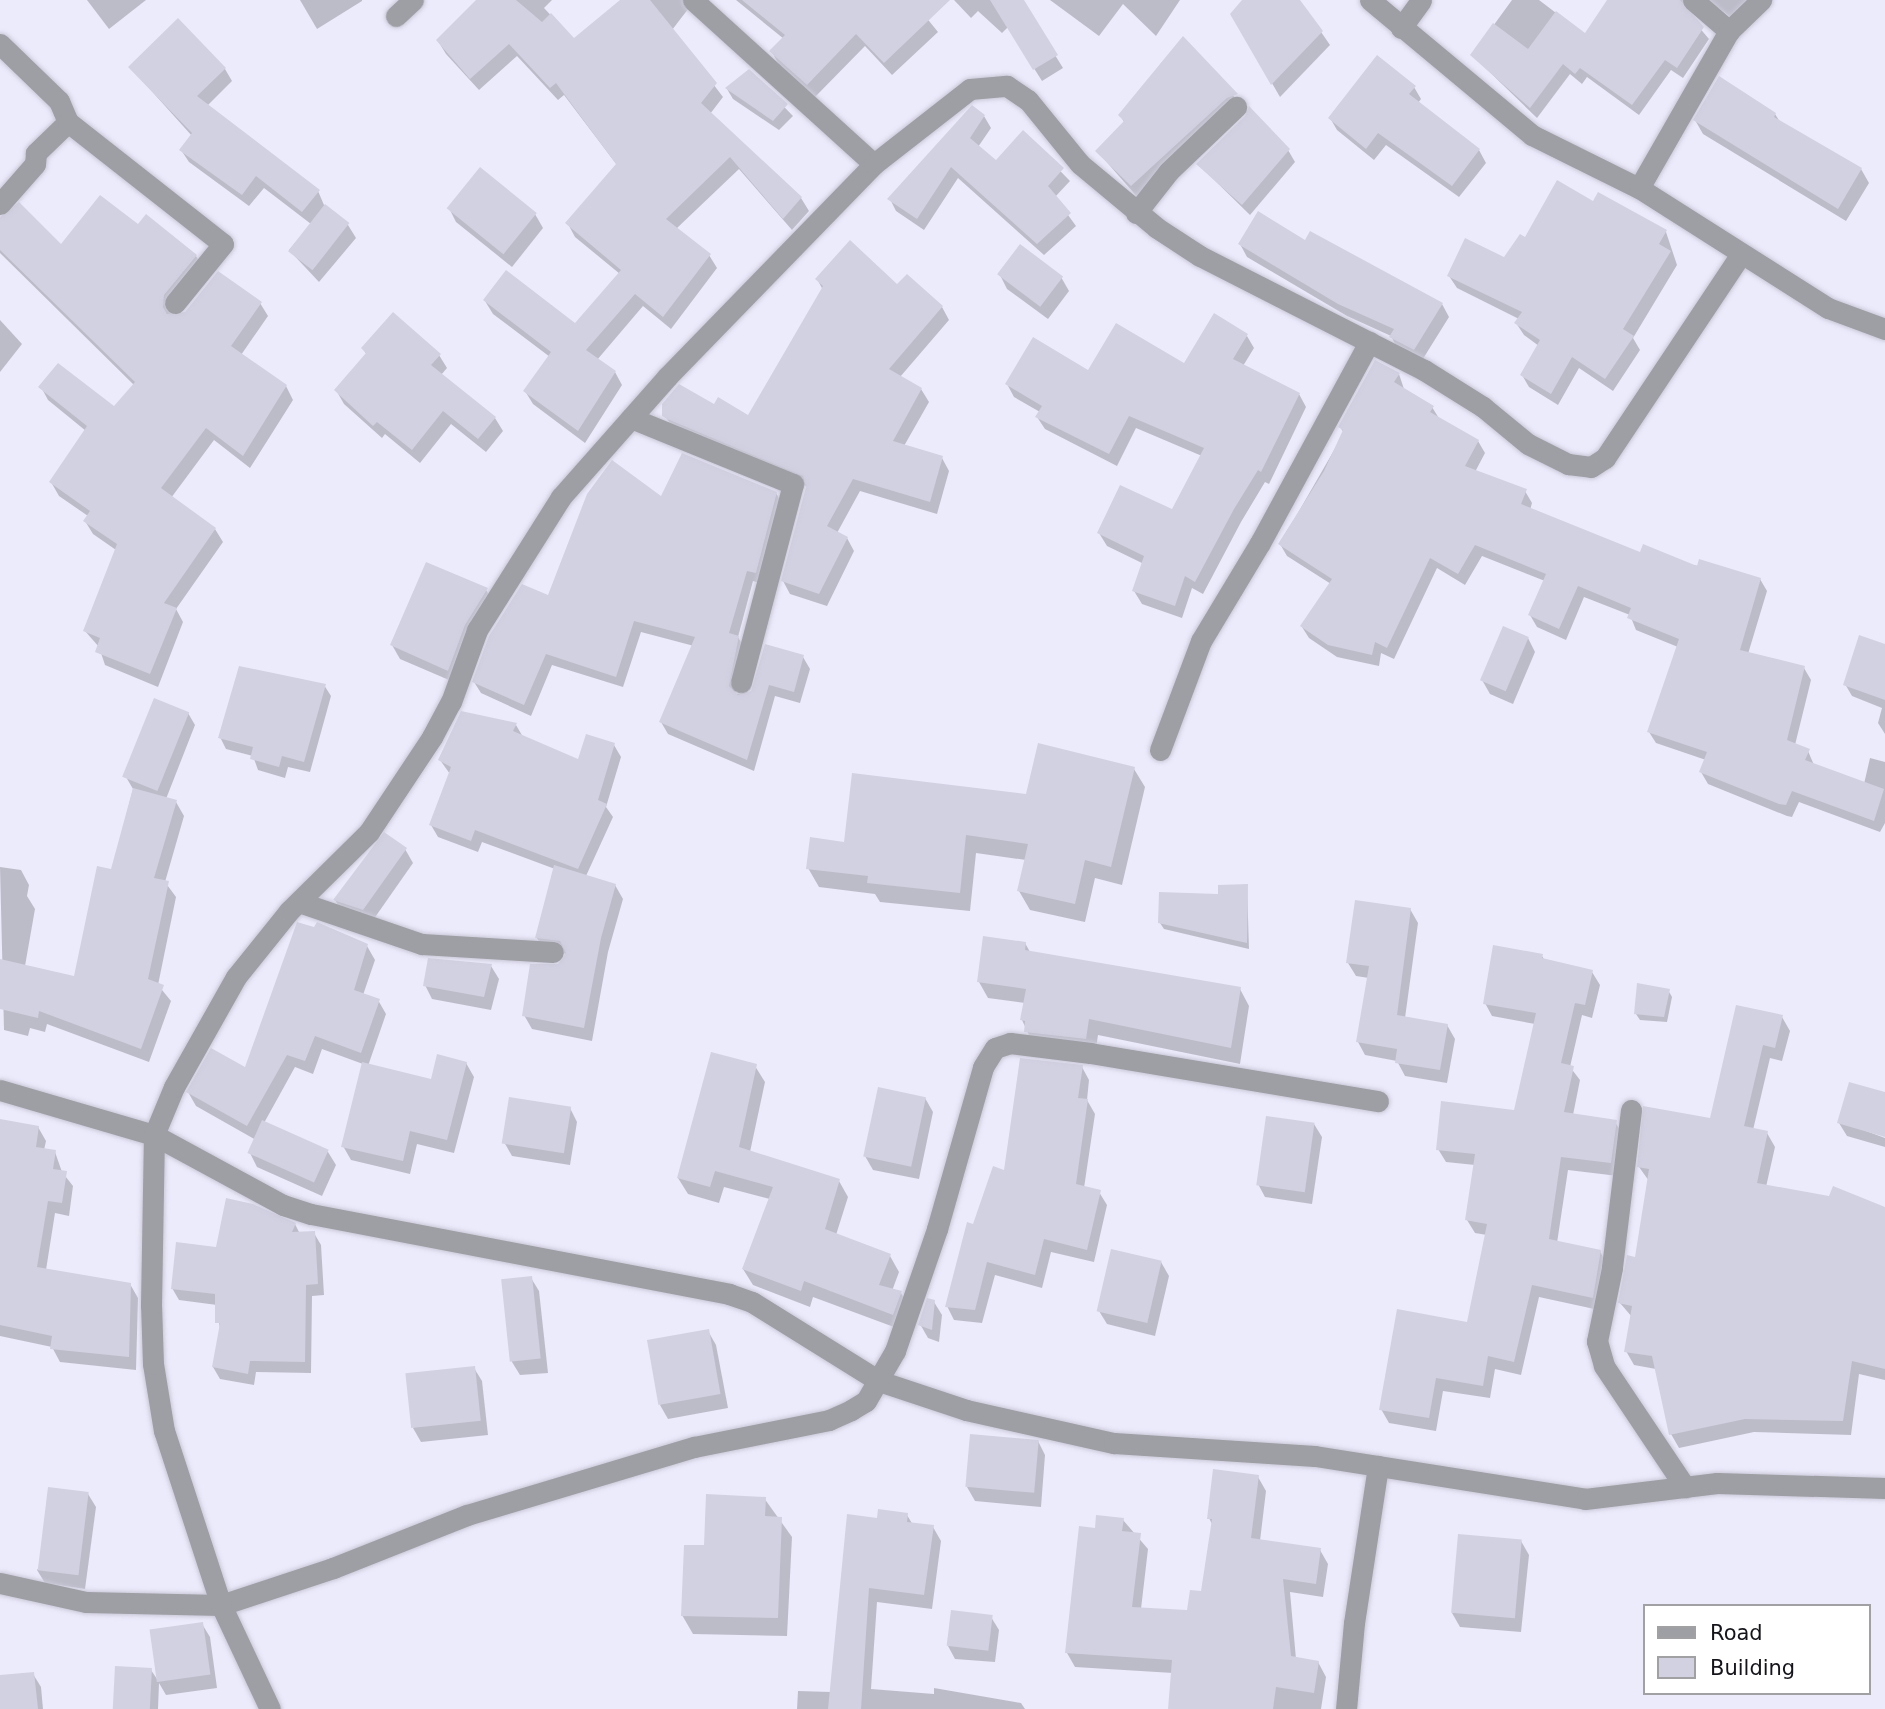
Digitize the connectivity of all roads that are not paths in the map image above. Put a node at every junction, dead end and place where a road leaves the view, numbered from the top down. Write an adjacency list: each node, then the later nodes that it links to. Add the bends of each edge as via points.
1 (413, 0): 7 (street)
2 (693, 0): 13 (street)
3 (1370, 0): 8 (street)
4 (1421, 0): 8 (street)
5 (1693, 0): 9 (street)
6 (1761, 0): 9 (street)
7 (396, 16)
8 (1401, 28): 14 (street, via 1532,135)
9 (1729, 31): 14 (street)
10 (0, 44): 12 (street, via 59,101)
11 (1236, 107): 16 (street, via 1169,171)
12 (68, 122): 15 (street, via 36,153 35,164); 18 (street, via 223,244)
13 (874, 164): 16 (street, via 970,89 996,83 1028,100 1080,164); 21 (street)
14 (1639, 188): 17 (street)
15 (0, 204)
16 (1136, 213): 20 (street, via 1200,256)
17 (1741, 254): 19 (street, via 1828,308); 20 (street, via 1620,438 1591,467 1568,464 1528,444 1483,407)
18 (175, 303)
19 (1885, 329)
20 (1369, 342): 23 (street, via 1297,478 1201,641)
21 (631, 418): 22 (street, via 793,484); 24 (street, via 561,497 517,562 477,629 451,702 396,794 369,832)
22 (741, 682)
23 (1160, 750)
24 (299, 902): 25 (street, via 422,944); 29 (street, via 236,977 174,1087)
25 (552, 952)
26 (0, 1090): 29 (street)
27 (1378, 1101): 30 (street, via 1090,1053 1010,1043 995,1048 971,1104 910,1312)
28 (1631, 1110): 32 (street, via 1612,1268 1597,1341 1604,1366)
29 (155, 1135): 30 (street, via 283,1205 311,1214 729,1294 752,1302); 35 (street, via 153,1364 163,1431)
30 (879, 1381): 31 (street, via 966,1410 1114,1443 1315,1456); 35 (street, via 866,1401 829,1420 694,1447 467,1515 333,1568)
31 (1378, 1466): 32 (street, via 1585,1499); 37 (street)
32 (1685, 1487): 33 (street, via 1762,1482)
33 (1885, 1488)
34 (0, 1583): 35 (street, via 86,1602)
35 (221, 1605): 36 (street)
36 (270, 1709)
37 (1346, 1709)

